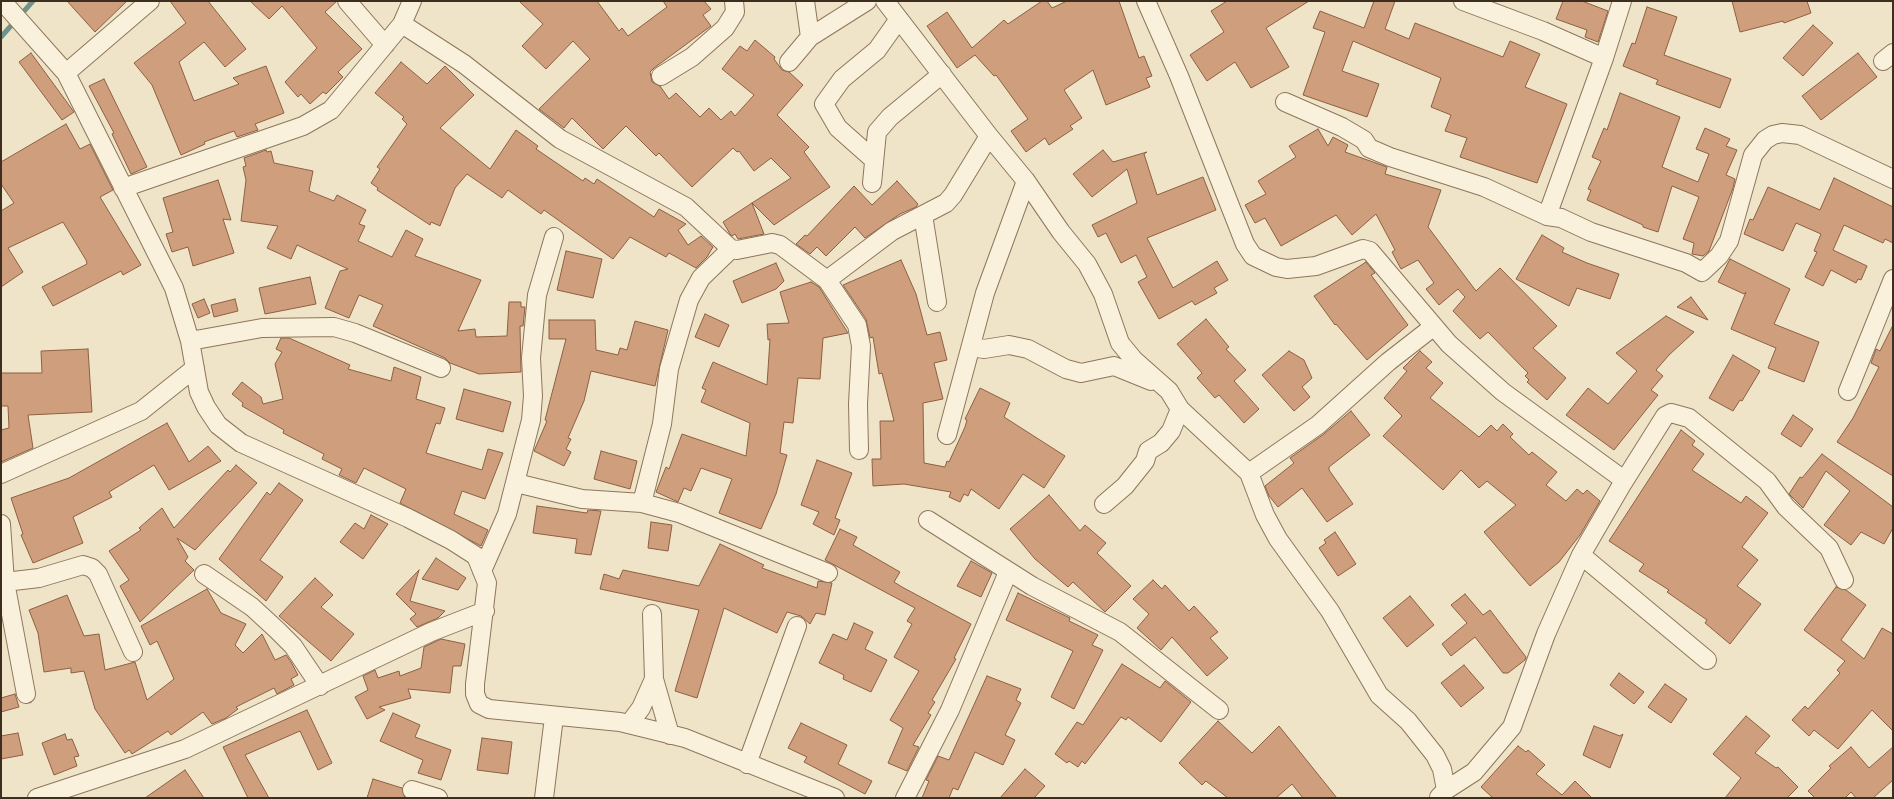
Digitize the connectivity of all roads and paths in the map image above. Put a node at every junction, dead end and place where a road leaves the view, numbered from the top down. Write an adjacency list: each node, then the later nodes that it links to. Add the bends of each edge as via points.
1 (2, 1): 18 (street)
2 (150, 1): 18 (street)
3 (347, 1): 15 (street)
4 (412, 1): 13 (street)
5 (734, 1): 20 (street, via 734,12 725,28 692,57)
6 (805, 1): 14 (street)
7 (867, 1): 14 (street)
8 (885, 1): 12 (street)
9 (1464, 1): 16 (street)
10 (1622, 1): 16 (street)
11 (1151, 3): 35 (street, via 1245,244 1253,256 1287,269 1316,266 1363,249 1370,251)
12 (899, 18): 19 (street); 23 (street, via 877,50 842,79 824,104 838,128)
13 (402, 24): 15 (street); 31 (street, via 464,64 560,139 686,207)
14 (810, 37): 17 (street)
15 (385, 45): 27 (street, via 332,110 303,126)
16 (1604, 58): 29 (street)
17 (789, 62)
18 (66, 73): 27 (street)
19 (942, 74): 22 (street); 23 (street, via 877,132)
20 (661, 76)
21 (1285, 102): 29 (street, via 1342,127 1364,140 1369,148 1390,158 1484,187)
22 (989, 136): 25 (street); 28 (street, via 954,195)
23 (873, 159): 26 (street)
24 (1893, 179): 29 (street, via 1800,135 1773,135 1753,155 1729,242 1702,272 1686,262)
25 (1026, 180): 37 (street, via 985,293); 40 (street, via 1087,264 1103,294 1120,343)
26 (872, 182)
27 (123, 188): 36 (street, via 174,288)
28 (923, 215): 32 (street, via 892,231); 34 (street)
29 (1547, 216)
30 (554, 237): 48 (street, via 537,295 531,358 533,403)
31 (731, 249): 32 (street, via 780,245); 49 (street, via 701,278 689,300 670,369 662,424)
32 (827, 280): 44 (street, via 857,324 860,339)
33 (1893, 280): 41 (street)
34 (937, 302)
35 (1433, 326): 45 (street, via 1318,425); 47 (street, via 1503,392)
36 (190, 341): 38 (street); 39 (street, via 262,328 334,328 355,333)
37 (972, 347): 40 (street, via 984,349 1009,345 1028,349 1066,369 1081,373 1114,366); 43 (street)
38 (195, 368): 46 (street, via 141,410); 55 (street, via 199,392 206,407 226,432 241,443 451,540 476,556)
39 (441, 368)
40 (1158, 382): 42 (street, via 1169,391)
41 (1848, 391)
42 (1180, 409): 45 (street); 50 (street, via 1171,431 1148,451 1145,461 1125,486)
43 (947, 435)
44 (859, 450)
45 (1249, 473): 75 (street, via 1278,539 1330,611 1379,695 1408,721 1435,755 1442,769)
46 (1, 474)
47 (1624, 480): 53 (street); 59 (street, via 1665,416 1689,418 1767,481 1786,507 1829,548)
48 (516, 483): 49 (street, via 582,499); 55 (street, via 507,514)
49 (642, 503): 57 (street, via 679,513)
50 (1104, 504)
51 (928, 520): 56 (street)
52 (1, 524): 54 (street)
53 (1581, 555): 65 (street); 75 (street, via 1546,634 1512,727 1474,772)
54 (3, 563): 60 (street)
55 (482, 571): 61 (street, via 487,583)
56 (1008, 572): 69 (street, via 1120,632); 81 (street, via 950,710)
57 (828, 573)
58 (204, 574): 67 (street, via 252,607 277,630 293,646)
59 (1844, 580)
60 (5, 582): 64 (street, via 39,578 83,565 92,568 98,574); 68 (street)
61 (485, 611): 67 (street, via 432,632); 70 (street, via 475,684 479,704 488,709)
62 (652, 614): 66 (street)
63 (797, 626): 73 (street)
64 (133, 652)
65 (1707, 660)
66 (654, 679): 71 (street, via 641,708); 72 (street)
67 (320, 686): 76 (street, via 185,749)
68 (26, 694)
69 (1219, 710)
70 (554, 716): 71 (street); 79 (street)
71 (629, 724): 72 (street)
72 (670, 735): 73 (street)
73 (748, 764): 80 (street)
74 (412, 790): 78 (street)
75 (1442, 794)
76 (56, 795): 77 (street)
77 (37, 798)
78 (438, 798)
79 (544, 798)
80 (835, 798)
81 (905, 798)

